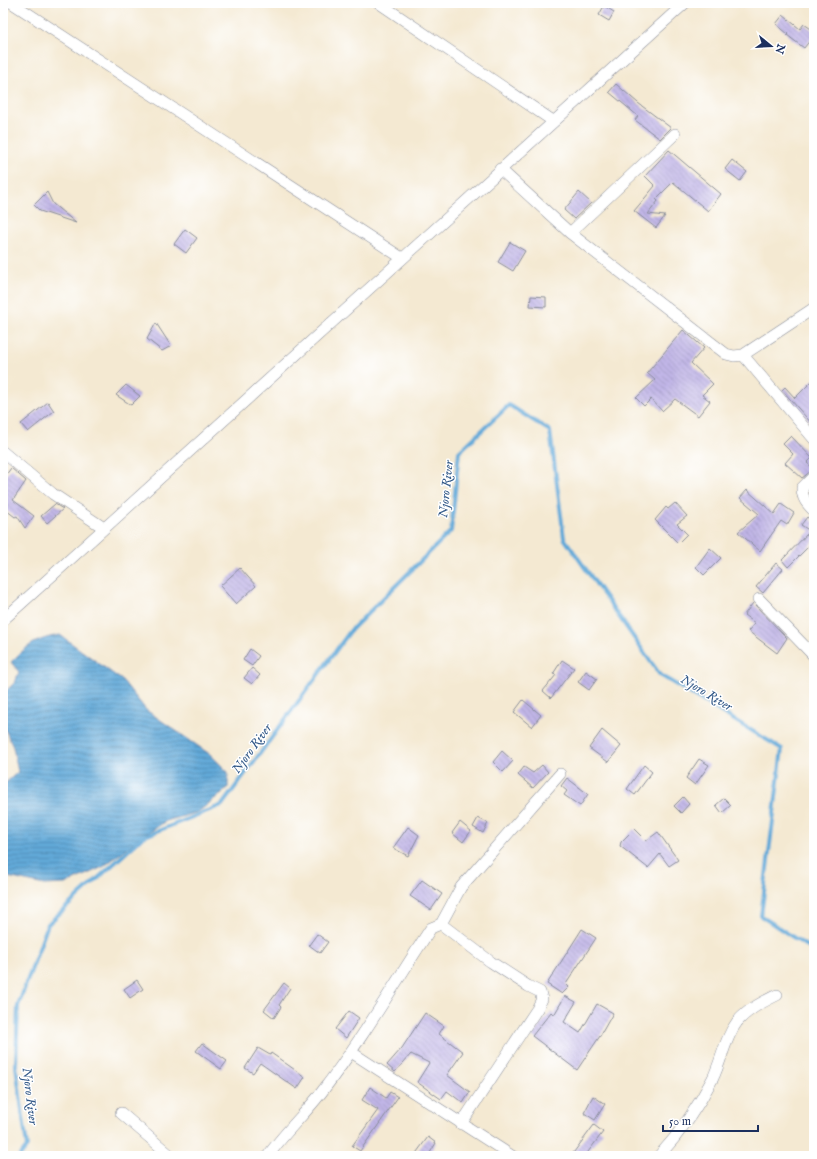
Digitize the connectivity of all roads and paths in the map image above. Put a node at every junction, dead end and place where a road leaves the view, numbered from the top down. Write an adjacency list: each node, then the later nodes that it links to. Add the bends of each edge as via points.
1 (12, 3): 8 (street)
2 (379, 3): 4 (street)
3 (685, 3): 4 (street)
4 (553, 121): 6 (street)
5 (675, 134): 7 (street)
6 (500, 169): 7 (street); 8 (street)
7 (570, 233): 10 (street, via 722,352 730,356)
8 (402, 258): 15 (street)
9 (814, 308): 10 (street)
10 (743, 355): 11 (street)
11 (814, 439)
12 (3, 452): 15 (street, via 53,494)
13 (814, 476): 14 (street, via 802,488 805,502)
14 (814, 512)
15 (104, 528): 17 (street)
16 (759, 599): 18 (street)
17 (3, 620)
18 (814, 656)
19 (560, 774): 20 (street, via 460,887)
20 (441, 924): 22 (street, via 431,928); 24 (street, via 491,962 540,992 542,996 537,1009)
21 (777, 994): 28 (street, via 750,1010 738,1021 729,1034 704,1094)
22 (351, 1052): 24 (street); 26 (street)
23 (121, 1113): 25 (street)
24 (461, 1124): 27 (street)
25 (171, 1156)
26 (268, 1156)
27 (512, 1156)
28 (659, 1156)

